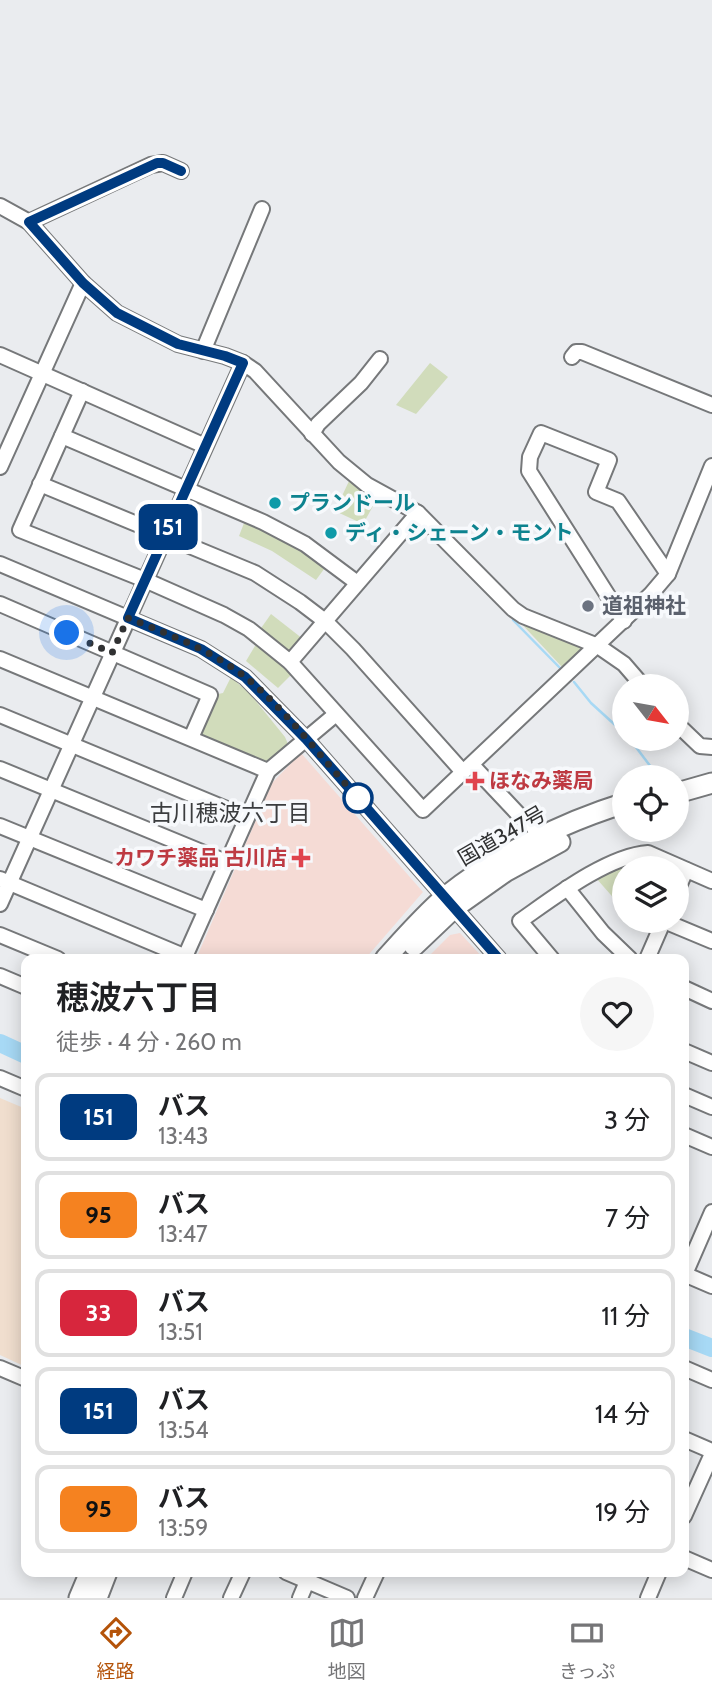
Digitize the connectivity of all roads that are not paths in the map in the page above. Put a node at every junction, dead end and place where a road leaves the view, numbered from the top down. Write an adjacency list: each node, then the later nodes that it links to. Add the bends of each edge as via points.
1 (181, 171): 4 (street, via 157,163)
2 (0, 206): 4 (street)
3 (262, 209): 6 (street)
4 (29, 222): 5 (street)
5 (83, 283): 6 (street, via 140,326); 11 (street)
6 (203, 351): 10 (street)
7 (572, 357): 13 (street, via 582,352)
8 (1, 358): 11 (street)
9 (380, 359): 14 (street)
10 (243, 363): 14 (street); 16 (street)
11 (42, 373): 12 (street); 18 (street)
12 (82, 391): 15 (street); 16 (street)
13 (712, 405)
14 (312, 434): 21 (street, via 353,474)
15 (62, 436): 19 (street); 20 (street)
16 (205, 446): 20 (street)
17 (712, 466): 24 (street)
18 (0, 467)
19 (40, 484): 22 (street); 25 (street, via 20,530)
20 (186, 488): 22 (street); 26 (street, via 306,544)
21 (418, 513): 26 (street); 31 (street, via 513,609)
22 (165, 535): 25 (street); 29 (street, via 255,573)
23 (0, 564): 28 (street)
24 (668, 574): 30 (street); 30 (street, via 618,501 596,492 609,460 541,433 529,471)
25 (145, 580): 28 (street); 34 (street, via 249,629)
26 (356, 582): 29 (street)
27 (0, 604): 32 (street)
28 (128, 618): 32 (street); 41 (street, via 224,662 264,694)
29 (325, 621): 34 (street); 44 (street)
30 (624, 621): 31 (street)
31 (598, 646): 35 (street); 44 (street)
32 (112, 653): 36 (street); 40 (street, via 210,695)
33 (0, 659): 36 (street)
34 (290, 662): 37 (street)
35 (633, 674)
36 (92, 698): 40 (street); 42 (street)
37 (336, 714): 41 (street); 44 (street, via 423,810)
38 (0, 715): 42 (street)
39 (690, 736): 43 (street, via 700,746)
40 (191, 738): 46 (street)
41 (306, 739): 46 (street); 64 (street)
42 (71, 744): 49 (street); 51 (street)
43 (712, 747)
44 (468, 768): 55 (street, via 529,820)
45 (0, 769): 49 (street)
46 (268, 771): 51 (street)
47 (712, 783): 48 (highway)
48 (689, 789)
49 (51, 790): 54 (street); 58 (street)
50 (612, 807): 55 (highway, 国道347号)
51 (246, 817): 58 (street)
52 (612, 819): 64 (highway, 国道347号, via 567,838)
53 (0, 825): 54 (street)
54 (30, 838): 61 (street); 66 (street)
55 (540, 838): 64 (highway, 国道347号, via 503,857)
56 (632, 856): 57 (street)
57 (655, 856)
58 (226, 862): 66 (street)
59 (612, 866): 63 (street)
60 (689, 871): 62 (street)
61 (5, 881): 65 (street); 72 (street)
62 (712, 881)
63 (567, 888): 77 (street, via 520,921); 78 (street)
64 (450, 903): 74 (highway, 国道347号); 75 (highway, 国道347号); 76 (street)
65 (0, 904)
66 (206, 910): 73 (street)
67 (689, 931): 70 (street)
68 (659, 933): 79 (street)
69 (0, 935): 71 (street)
70 (712, 941)
71 (46, 954)
72 (176, 954)
73 (187, 954)
74 (391, 954)
75 (407, 954)
76 (495, 954)
77 (548, 954)
78 (625, 954)
79 (650, 954)
80 (0, 976): 81 (street)
81 (21, 985)
82 (689, 990): 83 (street)
83 (712, 1000)
84 (689, 1053): 85 (street)
85 (712, 1063)
86 (0, 1078): 87 (street)
87 (21, 1087)
88 (689, 1097): 89 (street)
89 (712, 1107)
90 (689, 1140): 91 (street)
91 (712, 1147)
92 (712, 1212): 93 (street)
93 (689, 1263)
94 (689, 1276): 95 (street)
95 (712, 1286)
96 (0, 1368): 98 (street)
97 (689, 1370): 99 (street)
98 (21, 1377)
99 (712, 1380)
100 (689, 1441): 101 (street)
101 (712, 1452): 102 (street)
102 (689, 1505)
103 (689, 1560): 104 (street)
104 (712, 1570)
105 (88, 1577): 113 (highway)
106 (105, 1577): 114 (highway)
107 (184, 1577): 115 (street)
108 (241, 1577): 116 (street)
109 (309, 1577): 117 (street)
110 (311, 1577): 118 (street)
111 (375, 1577): 119 (street)
112 (657, 1577): 120 (street)
113 (79, 1598)
114 (97, 1598)
115 (174, 1598)
116 (231, 1598)
117 (300, 1598)
118 (347, 1598)
119 (365, 1598)
120 (648, 1598)

